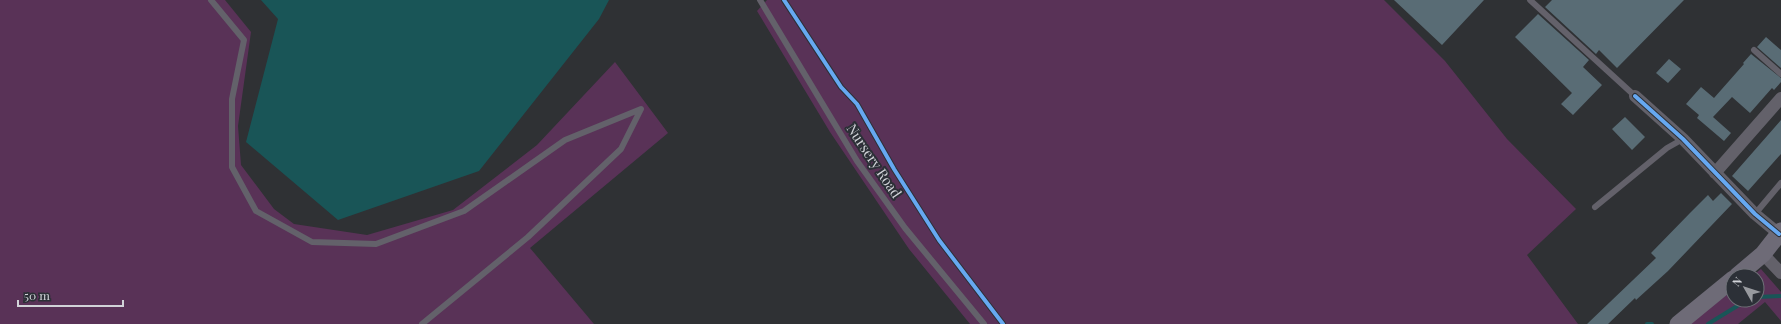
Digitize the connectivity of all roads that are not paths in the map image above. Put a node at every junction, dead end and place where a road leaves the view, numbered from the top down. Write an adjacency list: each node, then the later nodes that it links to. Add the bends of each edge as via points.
1 (211, 0): 18 (lane, via 244,40 232,99 232,167 256,211 312,242 376,244 464,211 565,140 641,109 620,149 528,237)
2 (760, 0): 19 (lane, Nursery Road, via 858,161 906,228)
3 (1530, 0): 6 (lane)
4 (1754, 50): 5 (lane)
5 (1781, 74)
6 (1635, 96): 8 (street)
7 (1781, 98): 9 (street)
8 (1682, 139): 9 (street); 11 (lane, via 1667,148)
9 (1715, 173): 12 (street)
10 (1781, 183): 12 (lane)
11 (1595, 207)
12 (1755, 214): 13 (street)
13 (1780, 233): 14 (main road)
14 (1763, 254): 15 (main road); 16 (street)
15 (1746, 268)
16 (1781, 273)
17 (1725, 286): 20 (main road)
18 (422, 324)
19 (984, 324)
20 (1678, 324)

